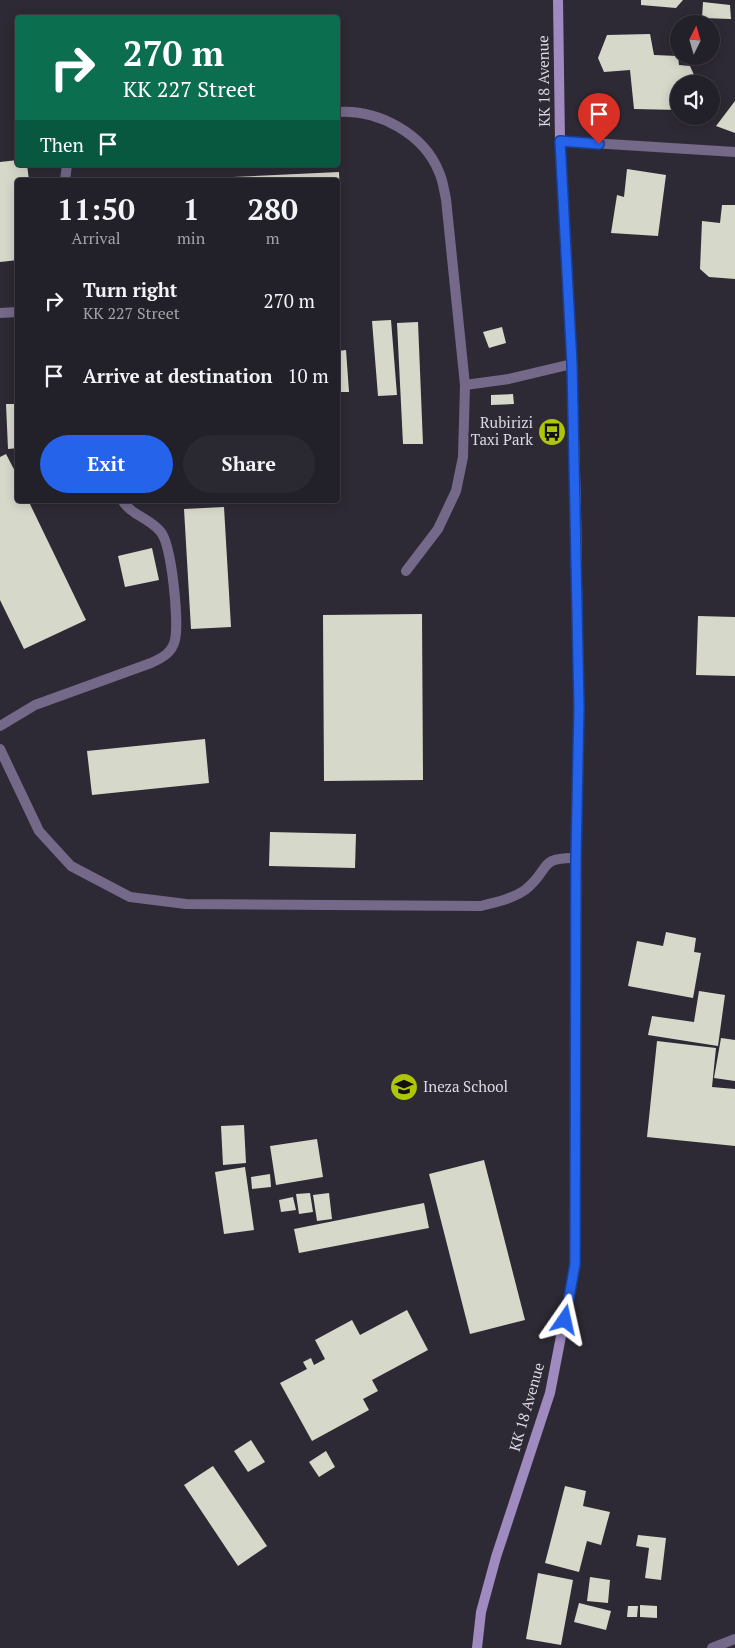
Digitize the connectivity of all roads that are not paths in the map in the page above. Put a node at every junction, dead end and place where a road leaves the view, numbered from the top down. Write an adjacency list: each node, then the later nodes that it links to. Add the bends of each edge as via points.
1 (558, 0): 3 (main road, KK 18 Avenue)
2 (340, 112): 8 (street, via 378,117 405,130 428,153 440,173 446,199)
3 (560, 141): 4 (street); 7 (main road, KK 18 Avenue)
4 (735, 152)
5 (15, 312): 6 (street)
6 (0, 313)
7 (572, 364): 8 (street, via 509,379); 13 (main road, KK 18 Avenue, via 580,726)
8 (465, 385): 10 (street, via 463,457 456,492 438,528)
9 (124, 503): 11 (street, via 160,531 169,546 175,641 167,655 151,663 35,705)
10 (406, 571)
11 (0, 726)
12 (0, 749): 13 (street, via 39,831 70,866 130,897 186,904 481,906 523,891 552,859)
13 (576, 858): 15 (main road, KK 18 Avenue, via 575,1264 550,1393 494,1566 481,1612)
14 (735, 1639): 16 (street)
15 (477, 1648)
16 (712, 1648)

